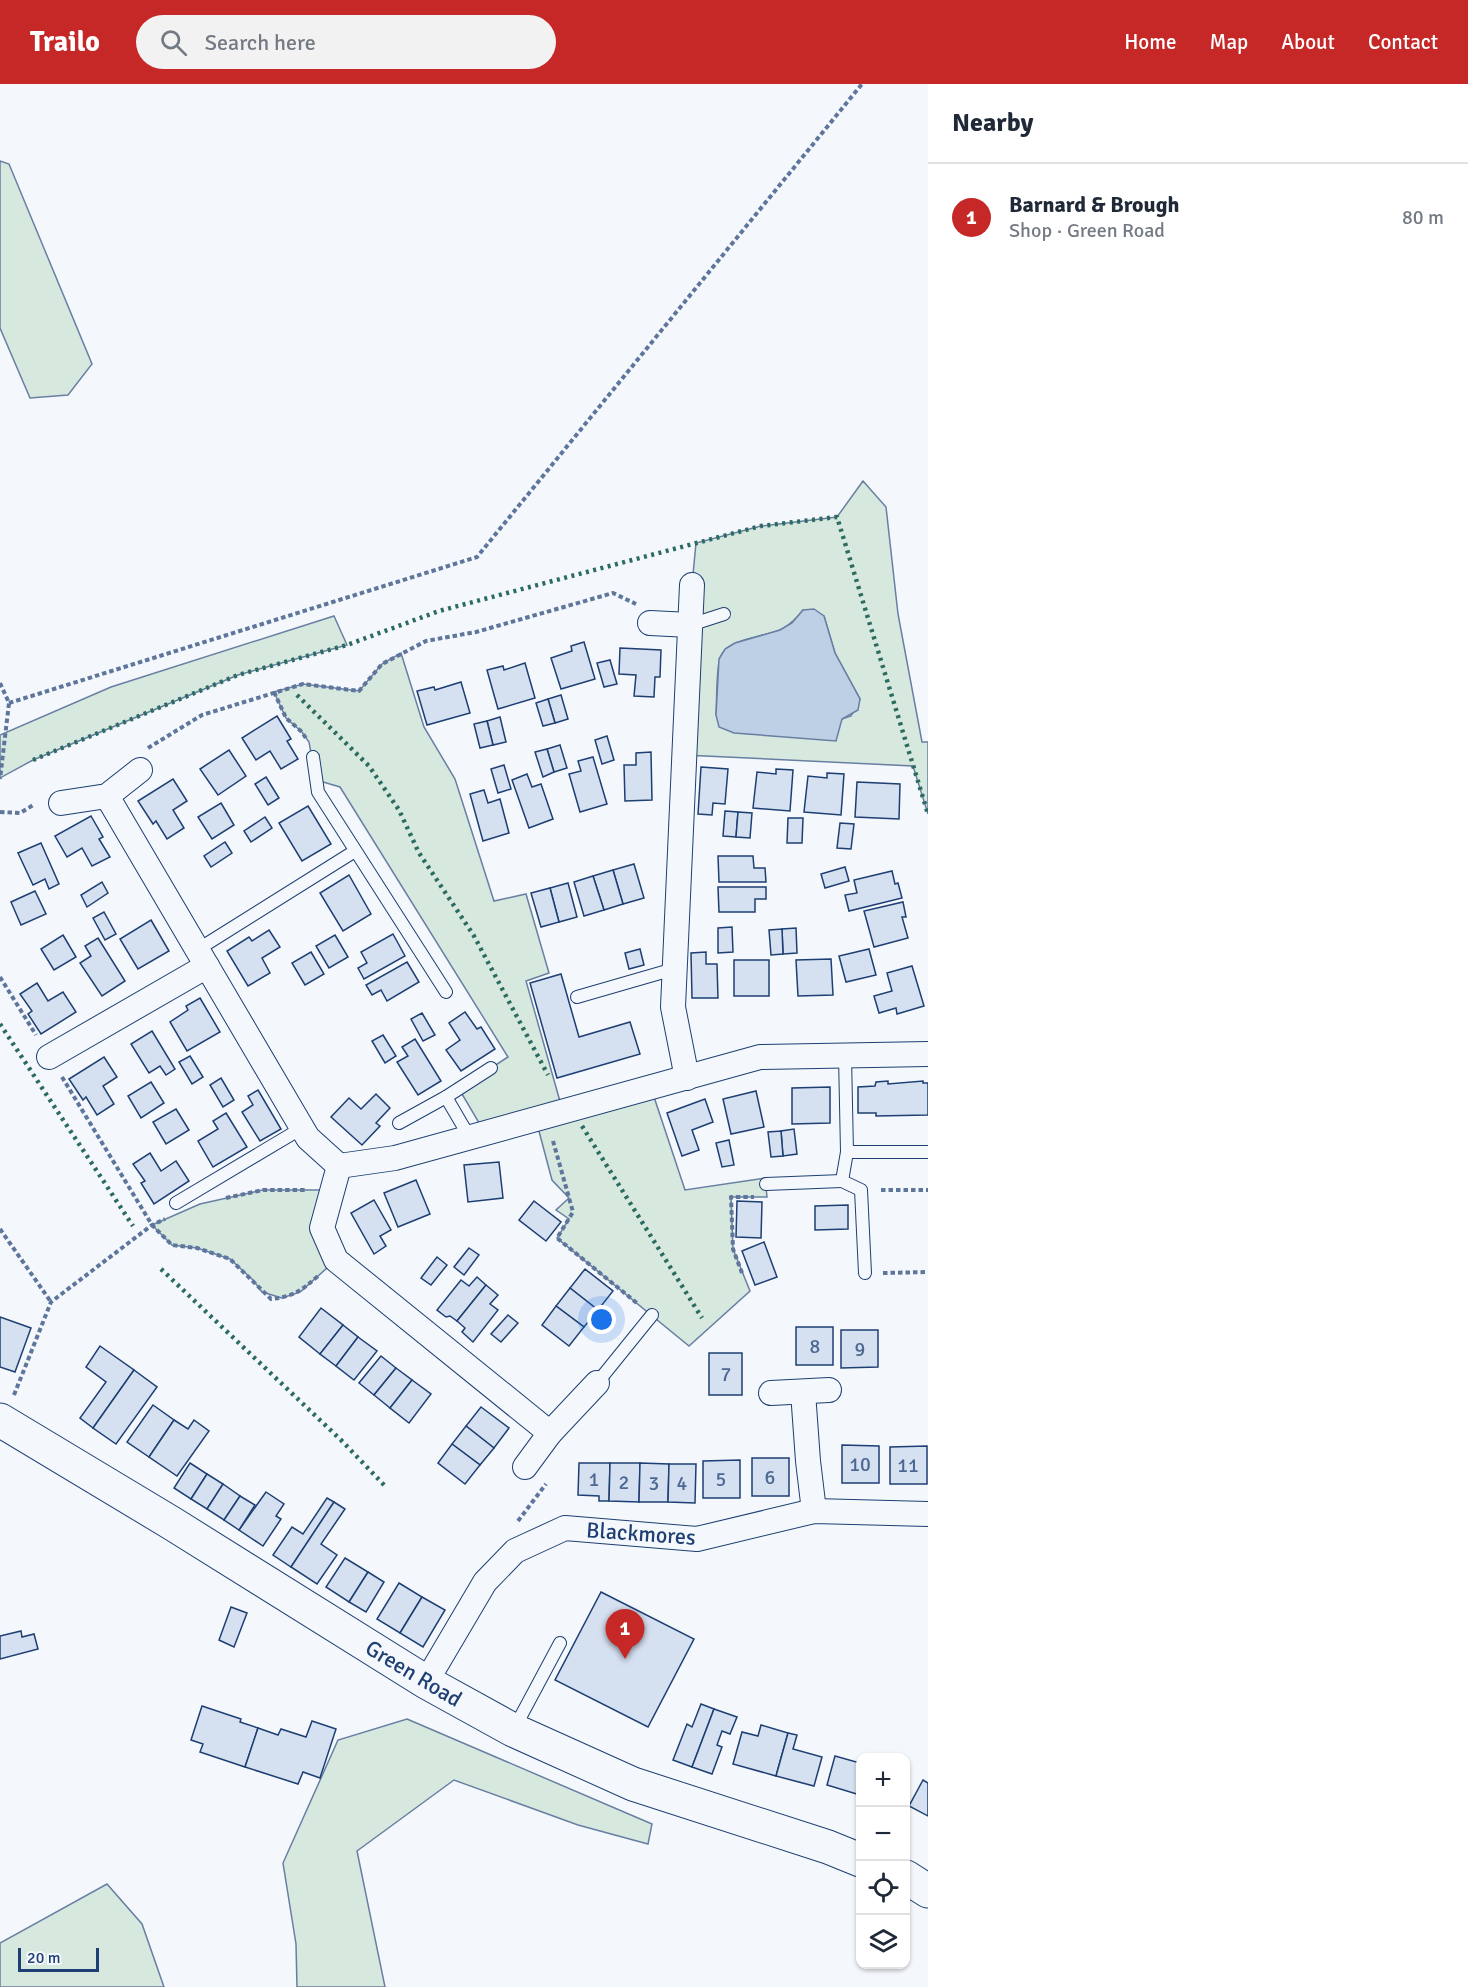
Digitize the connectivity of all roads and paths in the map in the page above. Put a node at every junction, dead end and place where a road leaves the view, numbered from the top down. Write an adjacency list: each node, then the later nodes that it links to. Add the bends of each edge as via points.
1 (862, 84): 8 (path, via 477,557)
2 (692, 585): 5 (street)
3 (724, 614): 5 (lane)
4 (650, 623): 5 (street); 7 (path, via 643,607 613,593 476,632 426,641 382,664 359,691 303,684)
5 (690, 625): 17 (street)
6 (0, 683): 8 (path)
7 (274, 692): 9 (path, via 286,718 309,742); 10 (path, via 202,715)
8 (9, 703): 11 (path)
9 (313, 758): 15 (lane, via 318,792)
10 (143, 759): 12 (street)
11 (0, 779)
12 (107, 796): 13 (street); 16 (street)
13 (50, 802): 14 (path, via 20,813)
14 (0, 812)
15 (355, 851): 16 (lane); 19 (lane)
16 (202, 958): 23 (street); 29 (street)
17 (674, 969): 20 (lane); 25 (street, via 673,1007)
18 (0, 976): 23 (path)
19 (446, 992)
20 (577, 997)
21 (928, 1054): 22 (street)
22 (844, 1056): 25 (street, via 760,1057); 31 (lane)
23 (50, 1057): 43 (path)
24 (491, 1068): 26 (lane)
25 (687, 1078): 27 (street)
26 (446, 1097): 28 (lane); 30 (lane)
27 (546, 1117): 30 (street); 50 (path, via 573,1212 557,1238)
28 (399, 1123)
29 (302, 1128): 33 (street); 41 (lane)
30 (470, 1138): 33 (street, via 395,1158)
31 (847, 1152): 32 (lane); 34 (lane)
32 (928, 1152)
33 (339, 1166): 37 (street)
34 (842, 1181): 36 (lane); 38 (lane)
35 (765, 1184): 36 (lane)
36 (780, 1184): 47 (path, via 780,1197 730,1197 733,1249)
37 (332, 1190): 40 (path, via 263,1190); 45 (street, via 322,1228)
38 (861, 1190): 39 (path); 48 (lane)
39 (928, 1190)
40 (221, 1199)
41 (176, 1203)
42 (171, 1217): 43 (path)
43 (152, 1225): 45 (path, via 172,1245 230,1259 271,1299 300,1292); 49 (path)
44 (0, 1229): 49 (path)
45 (336, 1260): 56 (street)
46 (928, 1272): 48 (path)
47 (742, 1273)
48 (864, 1273)
49 (51, 1302): 55 (path)
50 (652, 1315): 51 (lane)
51 (597, 1383): 56 (street)
52 (829, 1390): 53 (street)
53 (803, 1392): 54 (street); 58 (street)
54 (771, 1393)
55 (2, 1420): 62 (street, Green Road)
56 (550, 1433): 57 (street)
57 (525, 1467): 60 (path, via 546,1484 509,1532)
58 (814, 1511): 59 (street, Blackmores); 60 (street, Blackmores, via 698,1539 565,1528)
59 (928, 1514)
60 (515, 1551): 62 (street, Blackmores, via 485,1582)
61 (560, 1643): 63 (lane)
62 (426, 1682): 63 (street, Green Road)
63 (513, 1730): 64 (street, Green Road, via 633,1784)
64 (856, 1858)
65 (910, 1880): 66 (street)
66 (928, 1891)

